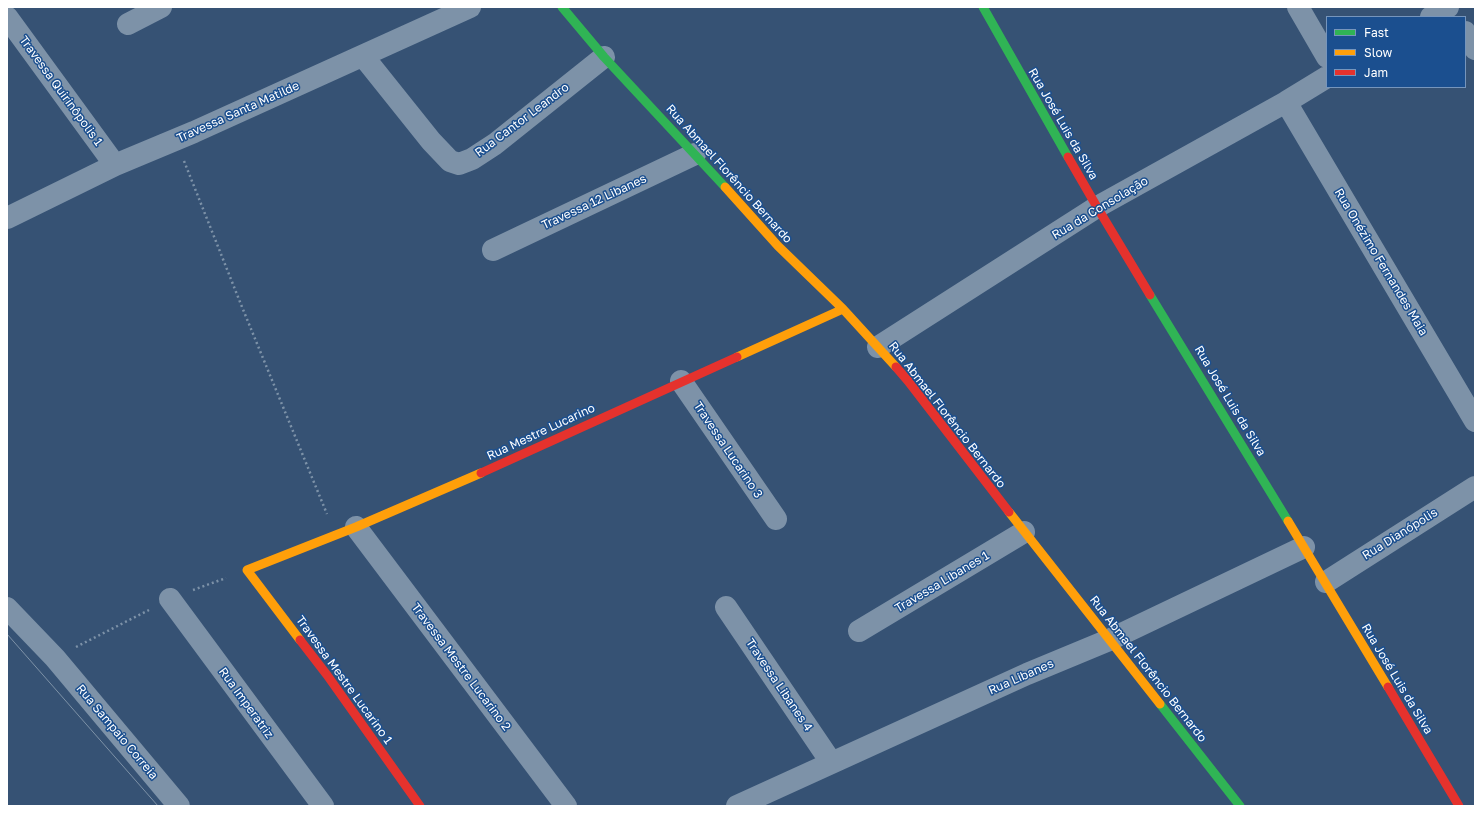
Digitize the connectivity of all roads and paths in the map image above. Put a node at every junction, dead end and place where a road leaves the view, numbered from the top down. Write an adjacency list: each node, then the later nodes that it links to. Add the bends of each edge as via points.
1 (161, 7): 10 (street)
2 (470, 7): 14 (street, Travessa Santa Matilde)
3 (562, 7): 15 (street, Rua Abmael Florêncio Bernardo)
4 (983, 7): 21 (street, Rua José Luis da Silva)
5 (1298, 7): 13 (street)
6 (1449, 7): 7 (street); 8 (street)
7 (1433, 16)
8 (1455, 16)
9 (7, 17): 20 (street, Travessa Quirinôpolis 1)
10 (128, 24)
11 (1466, 34): 12 (street)
12 (1475, 49)
13 (1326, 55)
14 (363, 56): 15 (street, Rua Cantor Leandro, via 431,141 450,161 459,164 495,144); 18 (street, Travessa Santa Matilde)
15 (604, 57): 19 (street, Rua Abmael Florêncio Bernardo)
16 (1326, 78): 17 (street, Rua da Consolação)
17 (1286, 102): 21 (street, Rua da Consolação); 27 (street, Rua Onézimo Fernandes Maia)
18 (175, 140): 20 (street, Travessa Santa Matilde); 32 (path)
19 (695, 154): 23 (street, Travessa 12 Libanes); 24 (street, Rua Abmael Florêncio Bernardo, via 778,246)
20 (115, 165): 22 (street, Travessa Santa Matilde)
21 (1097, 207): 25 (street, Rua da Consolação); 33 (street, Rua José Luis da Silva)
22 (7, 218)
23 (493, 250)
24 (843, 309): 25 (street, Rua Abmael Florêncio Bernardo); 26 (street, Rua Mestre Lucarino)
25 (878, 347): 31 (street, Rua Abmael Florêncio Bernardo, via 908,381)
26 (681, 381): 29 (street, Travessa Lucarino 3); 30 (street, Rua Mestre Lucarino)
27 (1475, 421)
28 (1472, 494): 35 (street, Rua Dianópolis)
29 (776, 519)
30 (356, 527): 32 (street, Rua Mestre Lucarino); 46 (street, Travessa Mestre Lucarino 2)
31 (1024, 532): 39 (street, Travessa Libanes 1); 40 (street, Rua Abmael Florêncio Bernardo)
32 (335, 535): 34 (street, Rua Mestre Lucarino)
33 (1304, 546): 35 (street, Rua José Luis da Silva); 40 (street, Rua Libanes)
34 (247, 570): 45 (street, Travessa Mestre Lucarino 1, via 331,681)
35 (1326, 582): 49 (street, Rua José Luis da Silva)
36 (170, 599): 44 (street, Rua Imperatriz)
37 (726, 607): 41 (street, Travessa Libanes 4)
38 (7, 608): 43 (street, Rua Sampaio Correia, via 55,658)
39 (859, 631)
40 (1109, 640): 41 (street, Rua Libanes); 48 (street, Rua Abmael Florêncio Bernardo)
41 (831, 762): 42 (street, Rua Libanes)
42 (771, 799): 47 (street, Rua Libanes)
43 (179, 806)
44 (323, 806)
45 (420, 806)
46 (566, 806)
47 (737, 806)
48 (1240, 806)
49 (1459, 806)

